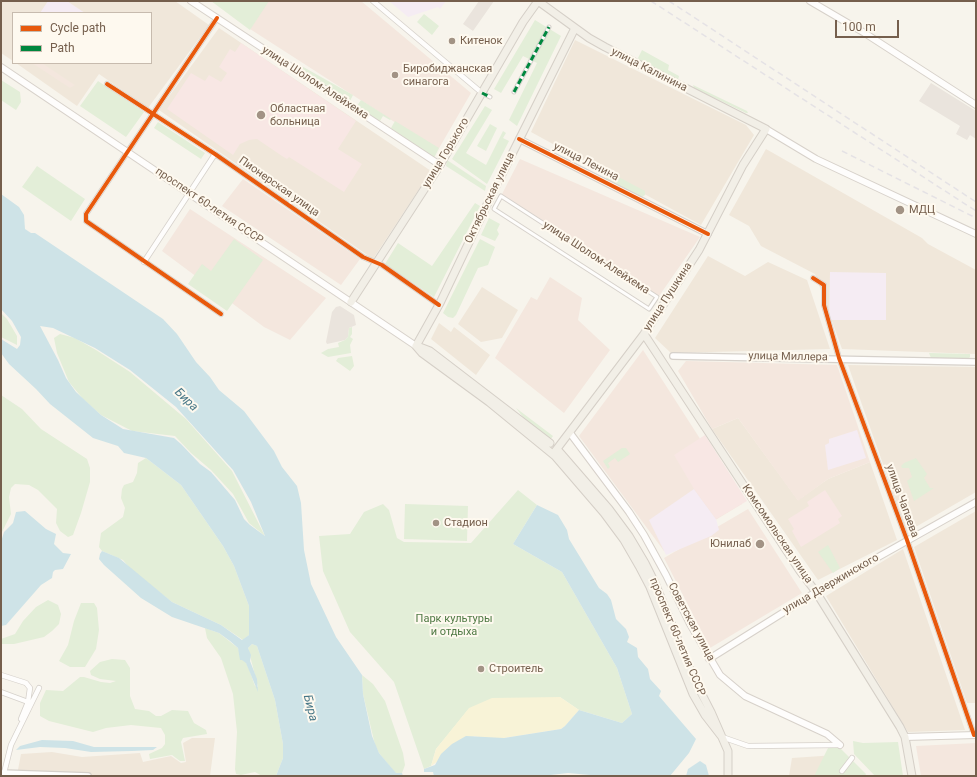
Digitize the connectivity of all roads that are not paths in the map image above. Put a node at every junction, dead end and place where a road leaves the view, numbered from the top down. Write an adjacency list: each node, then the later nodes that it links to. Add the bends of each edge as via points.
1 (191, 1): 5 (main road, улица Шолом-Алейхема)
2 (373, 1): 10 (street)
3 (538, 1): 7 (main road, улица Калинина); 10 (main road, улица Горького)
4 (810, 1): 13 (main road)
5 (217, 18): 14 (street); 19 (main road, улица Шолом-Алейхема)
6 (550, 27): 11 (street)
7 (575, 28): 15 (main road, улица Калинина, via 605,47); 16 (main road, Октябрьская улица)
8 (1, 67): 17 (main road, проспект 60-летия СССР)
9 (107, 84): 14 (street, Пионерская улица)
10 (482, 92): 12 (street); 19 (main road, улица Горького)
11 (514, 92)
12 (490, 97)
13 (976, 105)
14 (153, 114): 17 (street); 18 (street, Пионерская улица)
15 (766, 129): 22 (main road, улица Пушкина, via 743,165); 23 (main road, via 816,159)
16 (519, 139): 22 (street, улица Ленина); 28 (main road, Октябрьская улица)
17 (127, 151): 20 (main road, проспект 60-летия СССР); 24 (street, via 86,214 86,221)
18 (215, 154): 20 (street); 25 (street, Пионерская улица, via 363,257)
19 (440, 165): 25 (main road, улица Горького)
20 (189, 192): 24 (street); 27 (main road, проспект 60-летия СССР)
21 (494, 209): 21 (street, улица Шолом-Алейхема, via 501,196 657,297 649,309)
22 (708, 234): 30 (main road, улица Пушкина)
23 (976, 234)
24 (144, 262): 29 (street)
25 (376, 263): 27 (main road, улица Горького); 28 (street, Пионерская улица)
26 (813, 278): 33 (street, улица Чапаева, via 824,285 824,305)
27 (351, 302): 31 (main road, проспект 60-летия СССР)
28 (439, 305): 31 (main road, Октябрьская улица)
29 (221, 314)
30 (644, 334): 35 (main road, улица Пушкина); 40 (main road, Комсомольская улица)
31 (416, 346): 36 (main road, проспект 60-летия СССР, via 430,350); 37 (main road, проспект 60-летия СССР)
32 (673, 356): 33 (street, улица Миллера)
33 (839, 358): 34 (street, улица Миллера); 39 (street, улица Чапаева)
34 (976, 362)
35 (570, 433): 37 (main road, улица Пушкина); 41 (main road, Советская улица, via 644,535)
36 (550, 444): 37 (main road, проспект 60-летия СССР)
37 (555, 451): 47 (main road, проспект 60-летия СССР, via 628,546 650,587 684,666)
38 (976, 502): 39 (main road, улица Дзержинского)
39 (907, 540): 40 (main road, улица Дзержинского); 46 (street, улица Чапаева)
40 (816, 592): 41 (main road, улица Дзержинского); 48 (main road, Комсомольская улица)
41 (709, 659): 50 (main road, Советская улица, via 720,675 745,696 827,734)
42 (1, 675): 45 (street, via 26,683 30,688)
43 (39, 688): 49 (street)
44 (1, 692): 45 (street)
45 (28, 702): 49 (street)
46 (975, 735): 48 (main road)
47 (722, 737): 50 (street, via 748,746); 55 (main road, проспект 60-летия СССР, via 728,751)
48 (905, 737): 56 (main road)
49 (11, 745): 53 (street)
50 (840, 745)
51 (852, 758): 52 (street)
52 (842, 771)
53 (3, 774): 54 (street)
54 (88, 776)
55 (728, 776)
56 (912, 776)

